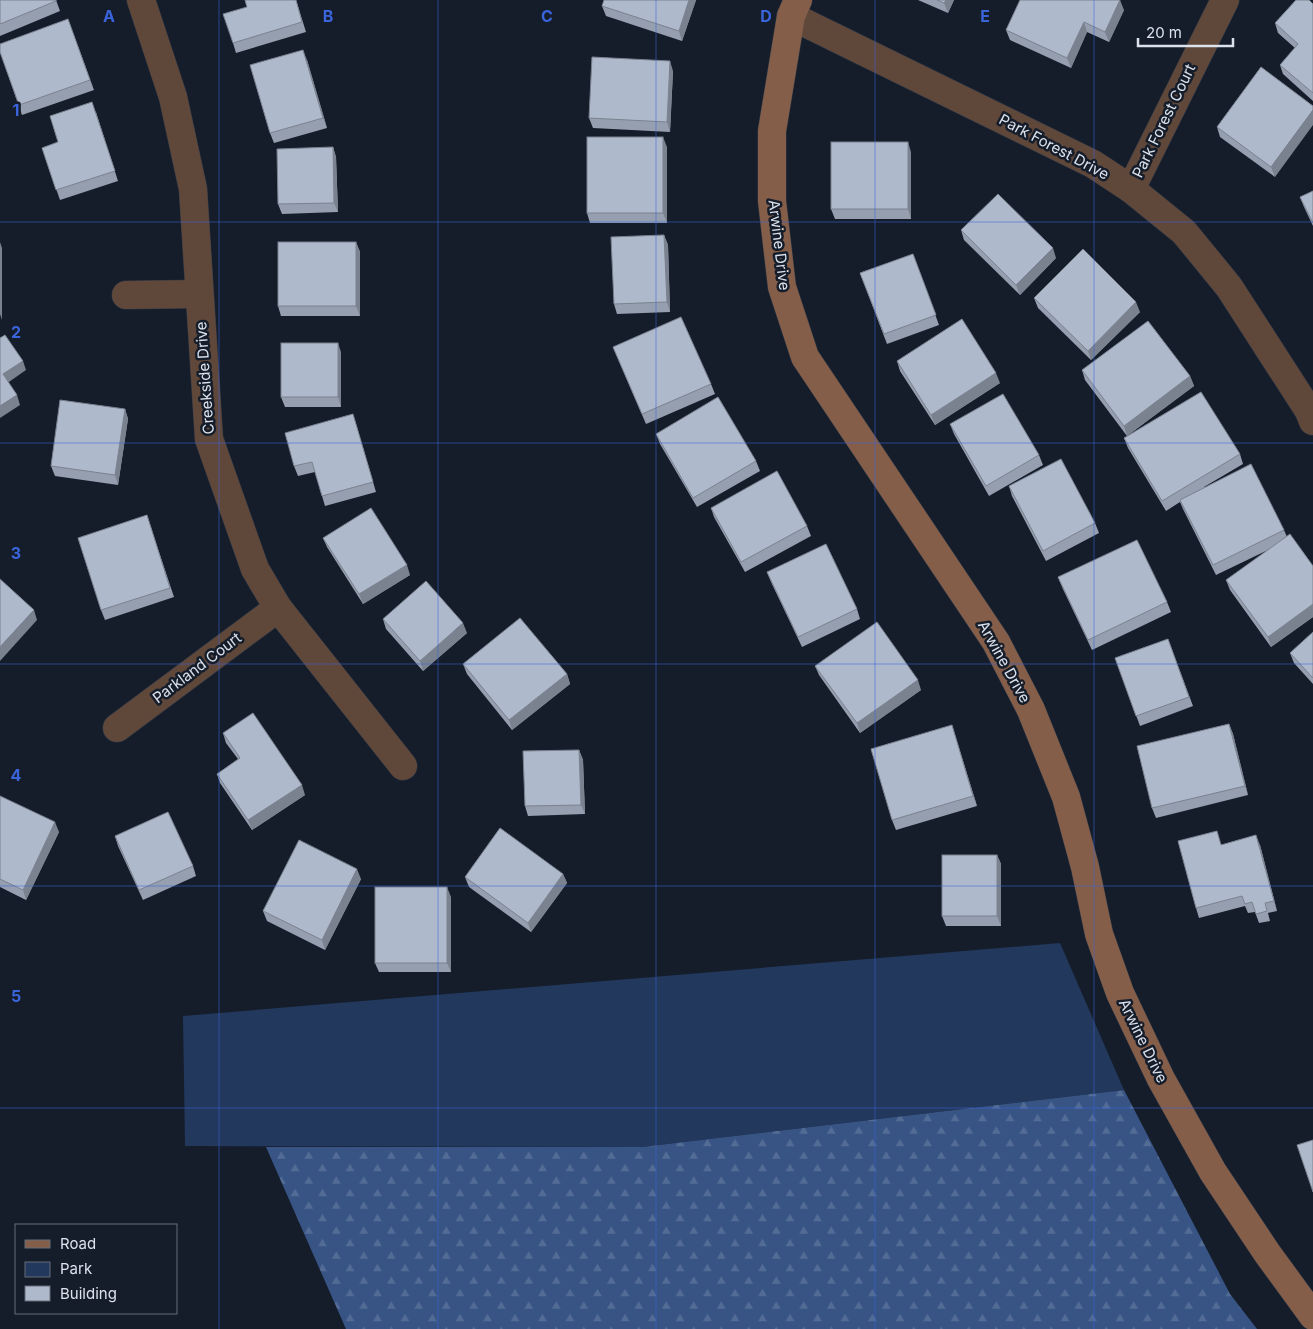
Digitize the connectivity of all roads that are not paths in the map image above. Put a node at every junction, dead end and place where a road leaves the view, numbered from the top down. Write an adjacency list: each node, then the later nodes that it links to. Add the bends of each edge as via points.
1 (141, 0): 6 (street, Creekside Drive, via 173,96 193,189)
2 (1225, 0): 4 (street, Park Forest Court)
3 (794, 8): 4 (street, Park Forest Drive, via 1093,164); 11 (street, Arwine Drive, via 772,131 772,201 782,287 805,357 996,642 1031,710 1066,797 1099,934 1120,993 1161,1079 1214,1172)
4 (1131, 189): 7 (street, Park Forest Drive, via 1184,232 1229,287)
5 (126, 294): 6 (street)
6 (199, 294): 8 (street, Creekside Drive, via 209,439 255,569)
7 (1312, 414)
8 (278, 608): 9 (street, Parkland Court); 10 (street, Creekside Drive)
9 (116, 728)
10 (404, 766)
11 (1313, 1316)

